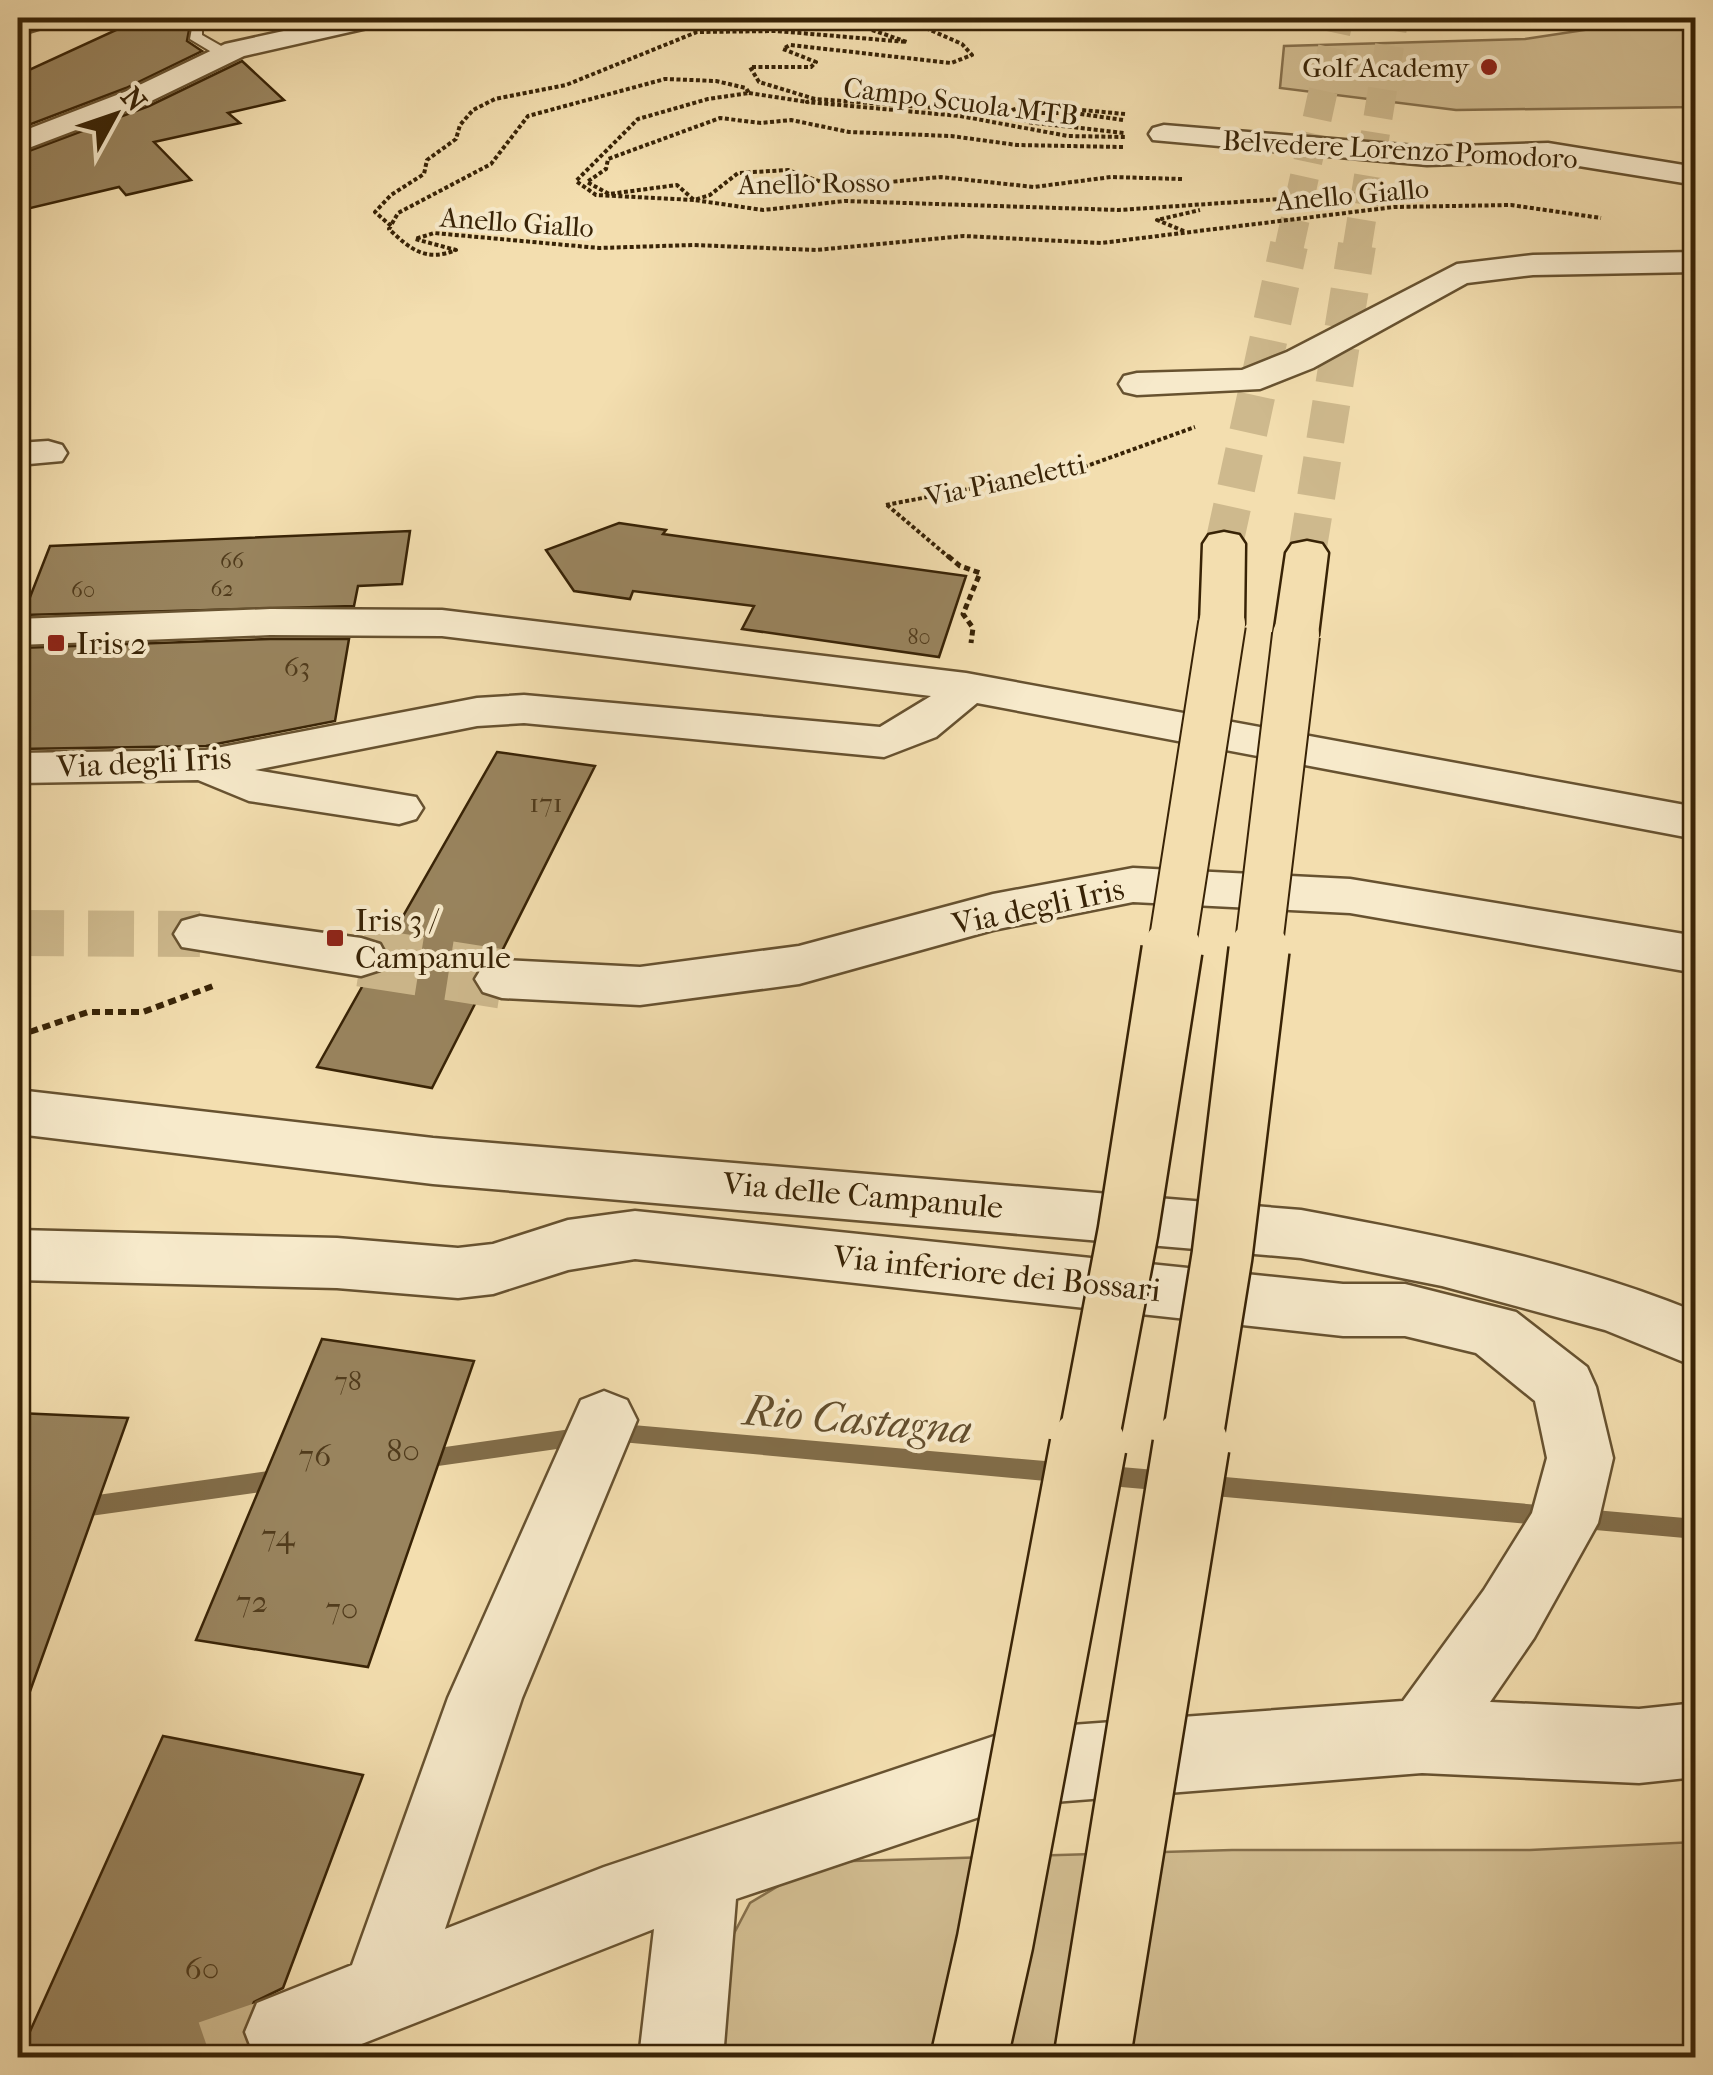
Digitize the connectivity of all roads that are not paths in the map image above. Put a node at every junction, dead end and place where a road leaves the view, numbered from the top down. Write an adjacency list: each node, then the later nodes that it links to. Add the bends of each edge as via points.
1 (45, 18): 3 (street)
2 (376, 18): 5 (street)
3 (18, 28)
4 (197, 32): 5 (lane)
5 (226, 54): 7 (street, via 137,98)
6 (1155, 135): 8 (street, Belvedere Lorenzo Pomodoro, via 1427,156 1548,152)
7 (18, 143)
8 (1692, 176)
9 (1696, 262): 10 (street, via 1552,264 1457,274 1323,348 1247,381)
10 (1136, 384)
11 (1224, 544): 33 (highway, bridge, via 1222,624 1128,1232)
12 (1307, 554): 34 (highway, bridge, via 1222,1256)
13 (18, 632): 14 (street, via 442,623)
14 (966, 687): 15 (street, Via degli Iris, via 939,716 884,742 524,710 477,712); 18 (street)
15 (206, 764): 16 (street, Via degli Iris); 17 (street, via 249,786)
16 (18, 768)
17 (399, 808)
18 (1696, 823)
19 (200, 934): 21 (street)
20 (1696, 954): 22 (street, Via degli Iris, via 1350,896 1134,885 993,912 799,965 640,986)
21 (361, 957)
22 (502, 980)
23 (18, 1112): 25 (street, Via delle Campanule, via 433,1161 1301,1234 1617,1306)
24 (18, 1255): 27 (street, Via inferiore dei Bossari, via 337,1263 458,1274 636,1235 1343,1310 1406,1310 1494,1331 1564,1387 1580,1458 1564,1524)
25 (1696, 1340)
26 (604, 1420): 30 (street, via 485,1698)
27 (1422, 1736): 28 (street, via 1639,1746); 29 (street, via 1015,1767)
28 (1696, 1740)
29 (699, 1876): 30 (street); 32 (street)
30 (383, 1992): 31 (street)
31 (286, 2032)
32 (681, 2058)
33 (970, 2058)
34 (1092, 2058)

